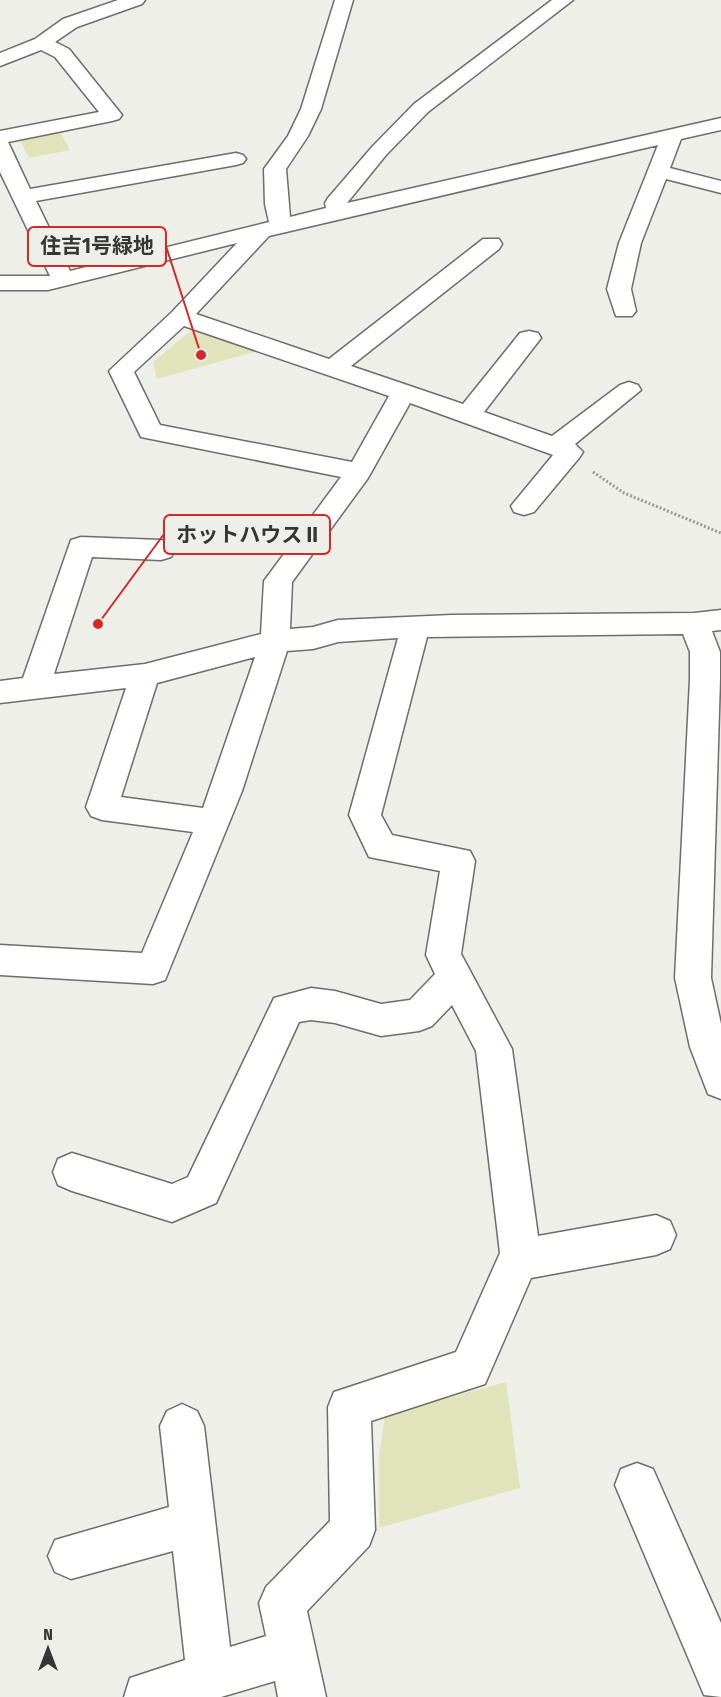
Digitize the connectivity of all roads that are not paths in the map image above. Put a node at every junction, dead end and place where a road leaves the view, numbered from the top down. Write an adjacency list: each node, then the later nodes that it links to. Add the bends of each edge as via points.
1 (136, 0): 4 (street)
2 (344, 0): 16 (street, via 311,109 275,169 276,204)
3 (564, 0): 15 (street, via 421,108 378,151 336,203)
4 (113, 3): 5 (street, via 70,23)
5 (42, 44): 6 (street); 9 (street, via 62,54 112,115)
6 (0, 60)
7 (721, 124): 8 (street)
8 (672, 136): 12 (street); 15 (street)
9 (0, 137)
10 (0, 145): 14 (street)
11 (236, 159): 14 (street)
12 (658, 171): 13 (street); 20 (street, via 630,243 619,289)
13 (721, 187)
14 (23, 197): 18 (street)
15 (338, 212): 16 (street)
16 (271, 229): 18 (street); 21 (street)
17 (491, 244): 23 (street)
18 (63, 279): 19 (street, via 48,283)
19 (0, 283)
20 (624, 311)
21 (180, 317): 23 (street); 28 (street, via 121,370 150,431)
22 (529, 338): 26 (street)
23 (333, 368): 25 (street)
24 (629, 390): 27 (street)
25 (404, 392): 26 (street); 28 (street)
26 (468, 415): 27 (street)
27 (563, 449): 29 (street)
28 (359, 472): 33 (street, via 278,581)
29 (524, 506)
30 (161, 550): 35 (street, via 81,547)
31 (708, 622): 32 (street); 40 (street, via 693,978 708,1047)
32 (415, 628): 33 (street, via 338,631); 39 (street, via 365,815 381,847 458,861 443,955)
33 (275, 641): 34 (street); 37 (street)
34 (145, 675): 35 (street); 37 (street, via 102,807)
35 (35, 688): 36 (street)
36 (0, 692)
37 (213, 822): 38 (street, via 153,969)
38 (0, 960)
39 (454, 979): 41 (street, via 419,1015 381,1020 312,1004 287,1009 202,1190 172,1203); 43 (street, via 494,1049 520,1255)
40 (721, 1082)
41 (72, 1172)
42 (656, 1235): 43 (street)
43 (517, 1260): 48 (street, via 470,1369 349,1407 352,1530 282,1603)
44 (182, 1426): 46 (street)
45 (637, 1485): 50 (street)
46 (193, 1523): 47 (street); 49 (street)
47 (71, 1556)
48 (293, 1652): 49 (street); 52 (street)
49 (210, 1676): 51 (street)
50 (721, 1678)
51 (147, 1695)
52 (302, 1697)

